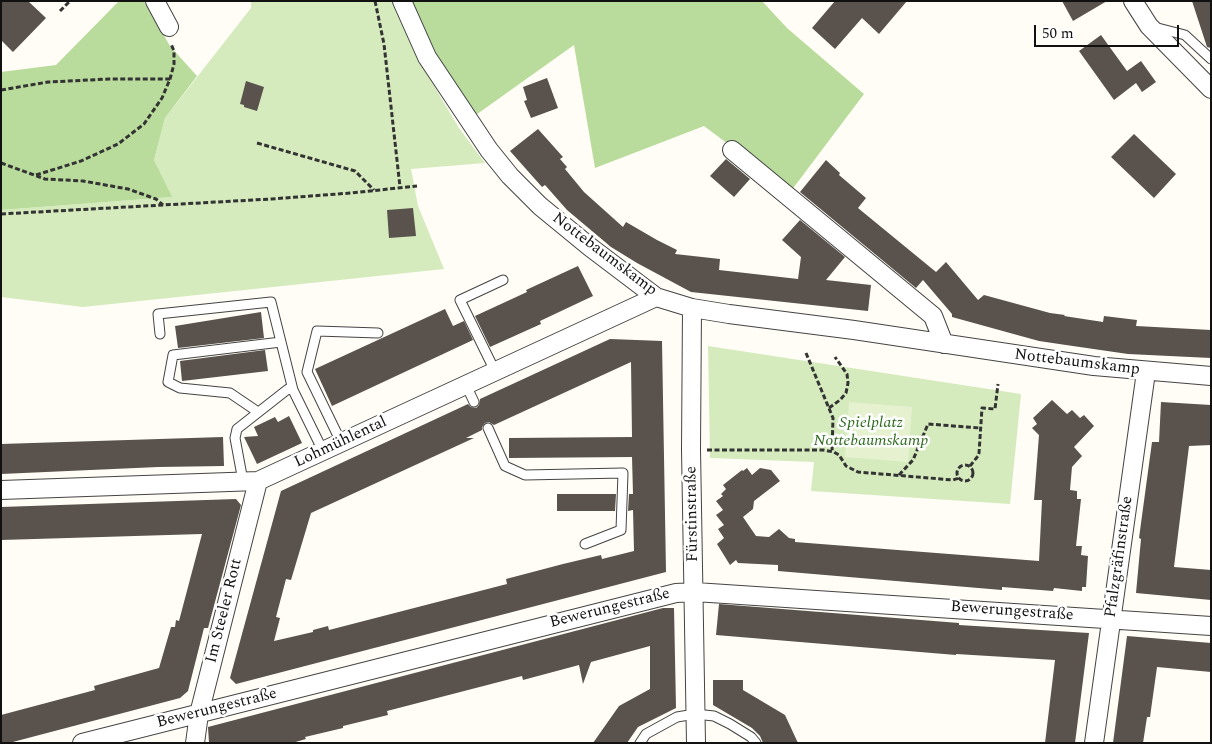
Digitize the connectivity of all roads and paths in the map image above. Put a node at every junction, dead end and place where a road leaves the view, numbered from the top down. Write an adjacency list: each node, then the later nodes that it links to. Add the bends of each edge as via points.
1 (70, 1): 6 (path)
2 (155, 1): 8 (street)
3 (375, 1): 18 (path, via 384,44)
4 (402, 1): 23 (street, Nottebaumskamp, via 427,57 510,176 532,199)
5 (1133, 1): 7 (street)
6 (60, 11)
7 (1149, 26): 9 (lane, via 1185,34); 11 (street)
8 (169, 27): 10 (path, via 168,36 174,51)
9 (1211, 59)
10 (170, 79): 12 (path, via 48,82); 16 (path, via 144,124 118,144 82,161)
11 (1211, 89)
12 (1, 90)
13 (257, 143): 19 (path, via 355,171)
14 (732, 150): 28 (street, via 933,316)
15 (1, 163): 16 (path)
16 (36, 175): 20 (path, via 45,179 84,181 128,189 156,199)
17 (417, 186): 18 (path)
18 (400, 187): 19 (path)
19 (374, 190): 20 (path)
20 (163, 205): 21 (path)
21 (1, 214)
22 (502, 280): 31 (lane, via 460,300)
23 (656, 297): 24 (street, Nottebaumskamp); 31 (street, Lohmühlental)
24 (692, 308): 28 (street, Nottebaumskamp); 43 (street, Fürstinstraße)
25 (378, 332): 42 (lane, via 317,331 307,372)
26 (160, 334): 27 (lane, via 158,314 271,302)
27 (281, 342): 36 (lane); 39 (lane, via 173,355 168,382 180,388 230,392)
28 (944, 344): 32 (street, Nottebaumskamp)
29 (806, 353): 38 (path)
30 (835, 357): 38 (path, via 847,374 848,383 846,393)
31 (495, 371): 35 (street, Lohmühlental)
32 (1146, 372): 33 (street, Nottebaumskamp); 53 (street, Pfalzgräfinstraße)
33 (1211, 376)
34 (998, 384): 41 (path, via 995,409 982,408)
35 (466, 385): 37 (lane); 42 (street, Lohmühlental)
36 (293, 390): 39 (lane, via 288,389); 44 (lane)
37 (474, 402)
38 (829, 408): 45 (path, via 834,424)
39 (258, 412): 49 (lane, via 236,429 235,434)
40 (488, 428): 51 (lane, via 505,466 524,475 623,473 621,530)
41 (980, 428): 46 (path, via 978,456); 47 (path, via 928,424 913,460)
42 (342, 442): 44 (street, Lohmühlental)
43 (692, 449): 45 (path); 52 (street, Fürstinstraße)
44 (323, 451): 49 (street, Lohmühlental)
45 (832, 452): 47 (path, via 851,470)
46 (970, 466): 48 (path, via 958,468); 48 (path, via 971,478)
47 (899, 476): 48 (path)
48 (958, 478)
49 (251, 481): 50 (street, Lohmühlental); 55 (street, Im Steeler Rott)
50 (1, 490)
51 (585, 544)
52 (695, 592): 53 (street, Bewerungestraße); 55 (street, Bewerungestraße, via 666,594); 56 (street, Fürstinstraße)
53 (1111, 618): 54 (street, Bewerungestraße); 63 (street, Pfalzgräfinstraße)
54 (1211, 626)
55 (199, 714): 57 (street, Bewerungestraße); 58 (street, Im Steeler Rott)
56 (695, 718): 59 (lane, via 677,717 646,734); 60 (street, Fürstinstraße); 61 (street, Fürstinstraße); 62 (lane, via 714,716)
57 (82, 743)
58 (194, 743)
59 (640, 743)
60 (685, 743)
61 (696, 743)
62 (756, 743)
63 (1094, 743)

